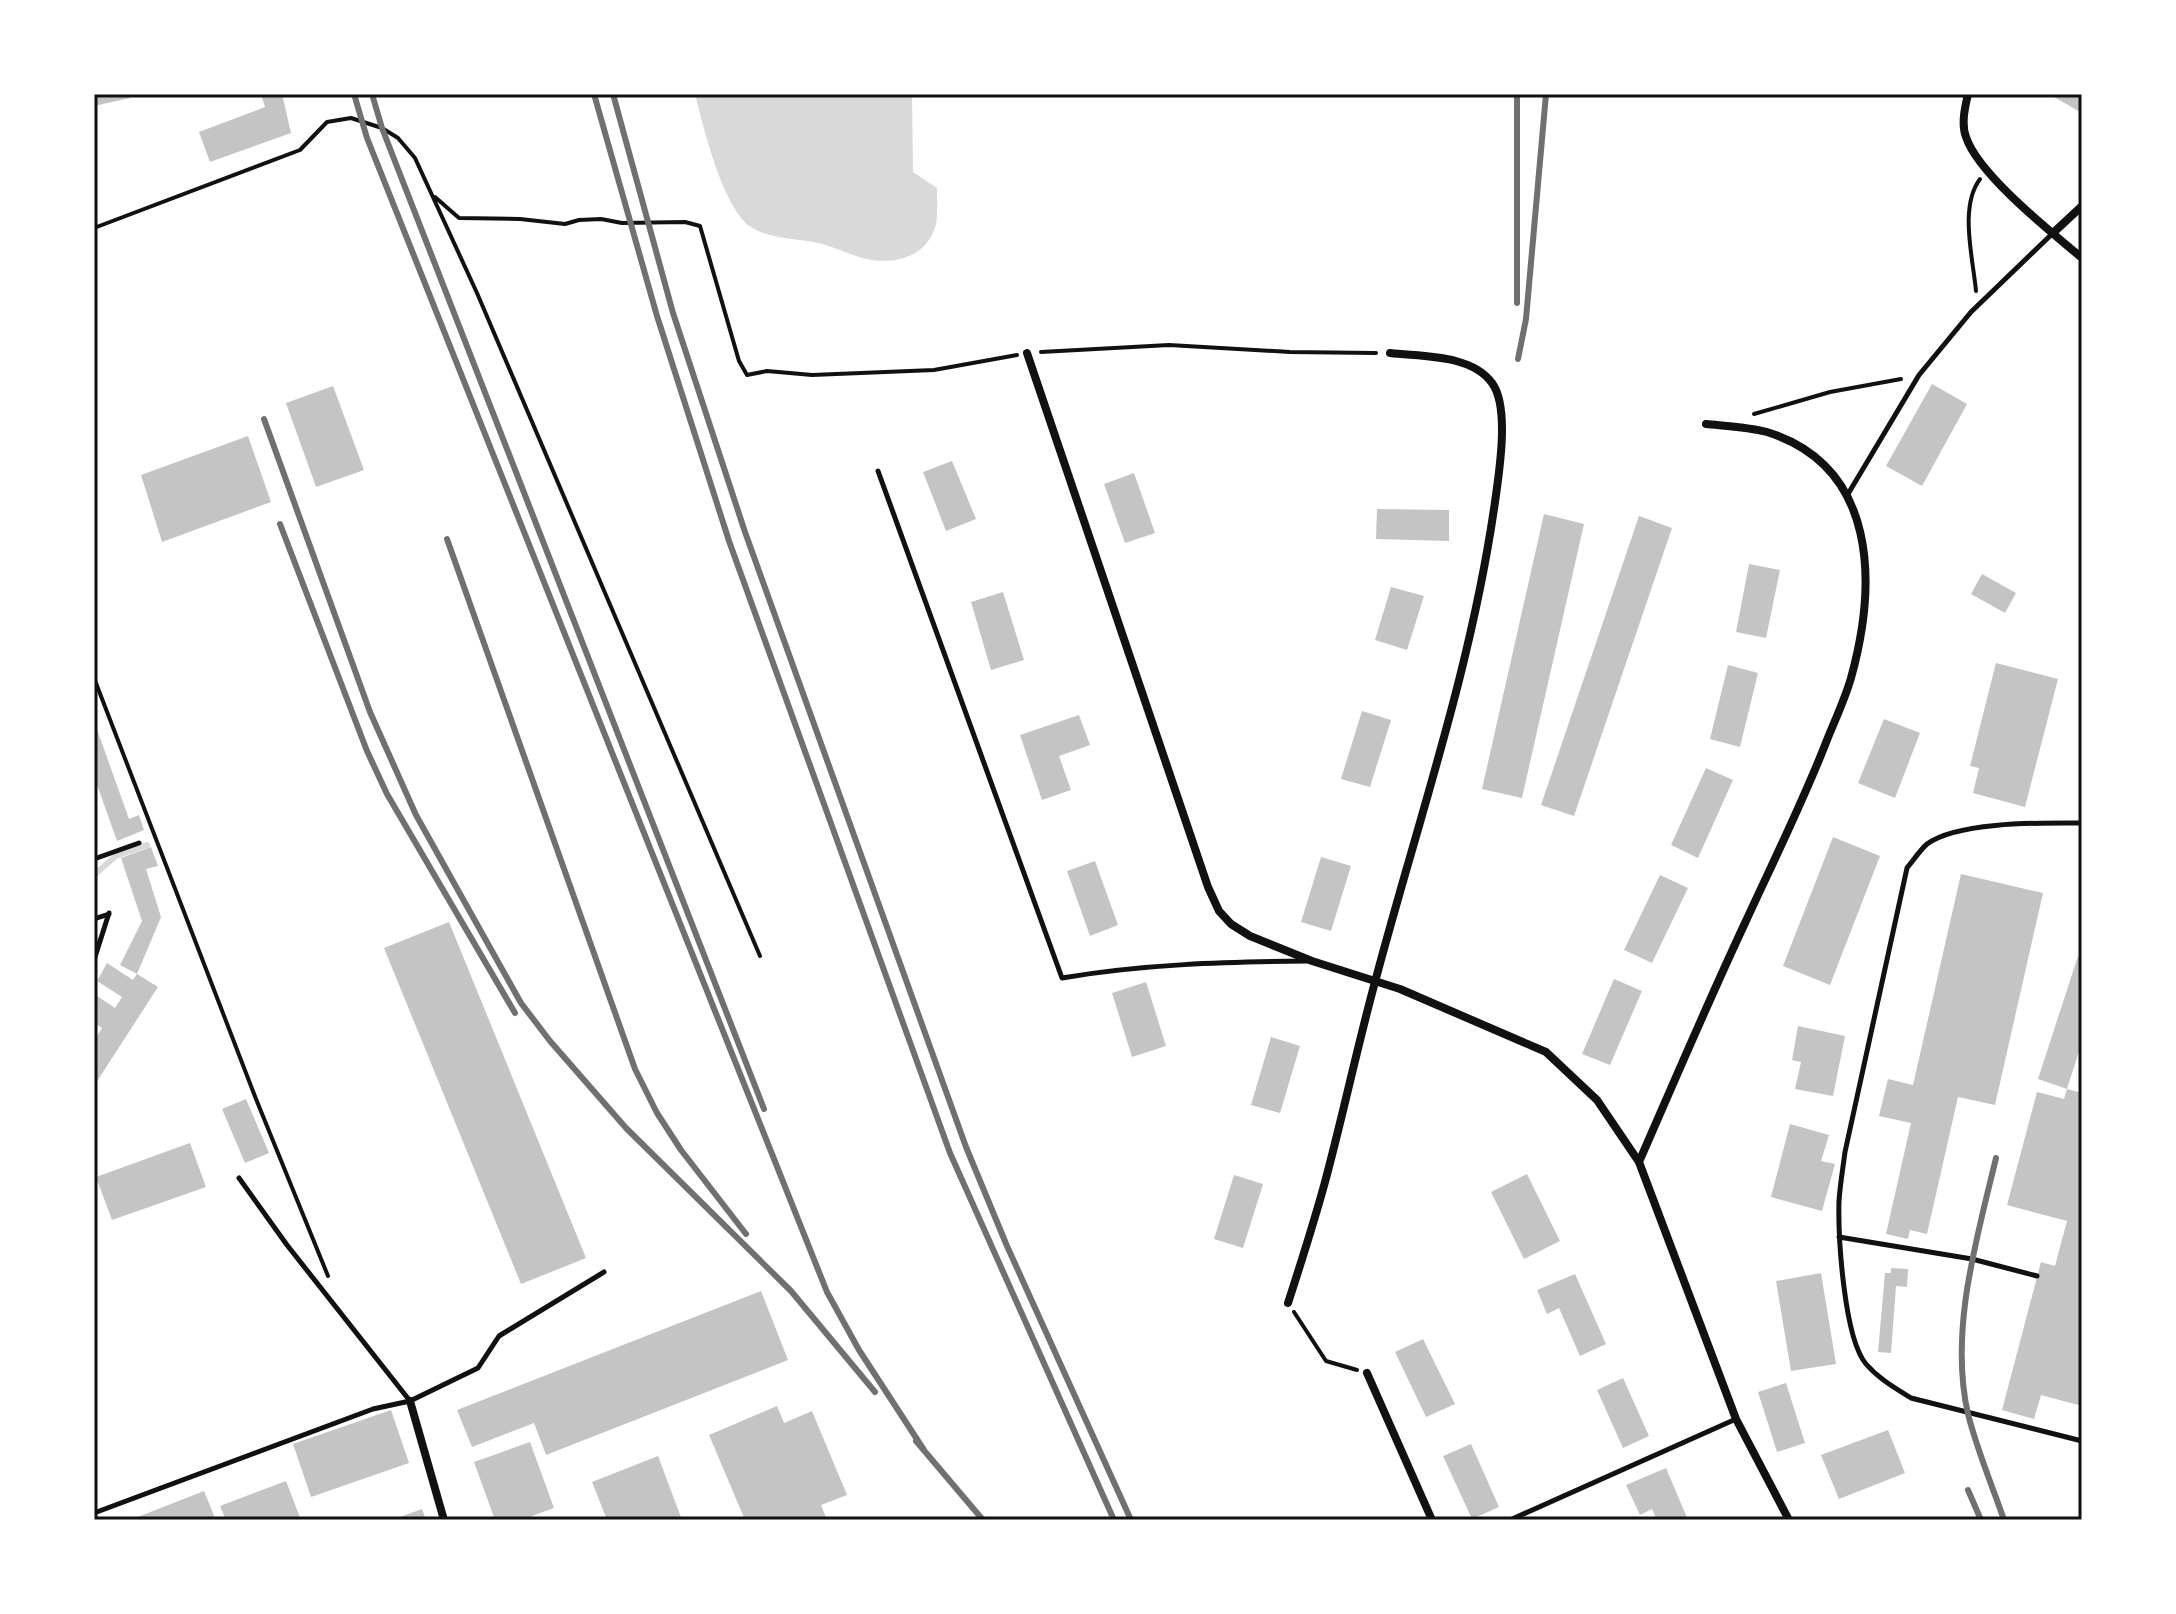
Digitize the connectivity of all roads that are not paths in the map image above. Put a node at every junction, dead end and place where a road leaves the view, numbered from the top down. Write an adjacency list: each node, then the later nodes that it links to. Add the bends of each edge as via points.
1 (1968, 94): 3 (street, via 1965,135 1987,171)
2 (2082, 206): 3 (street)
3 (2053, 233): 4 (street); 9 (lane, via 1971,312 1919,375)
4 (2082, 258)
5 (1027, 353): 15 (street, via 1219,911 1250,936)
6 (1390, 353): 16 (street, via 1457,361 1493,384 1500,404 1502,452 1485,576 1465,665)
7 (1706, 424): 9 (street, via 1766,432 1803,448)
8 (878, 471): 15 (lane, via 1062,978 1139,966)
9 (1848, 494): 17 (street, via 1863,537 1864,586 1851,680 1809,787)
10 (2082, 823): 19 (lane, via 1958,831 1928,844 1907,868 1845,1152)
11 (139, 843): 12 (lane)
12 (94, 859)
13 (94, 919): 14 (lane, via 109,913)
14 (94, 960)
15 (1312, 961): 16 (street)
16 (1375, 981): 17 (street, via 1546,1052 1597,1100); 22 (street, via 1325,1183)
17 (1639, 1162): 25 (street)
18 (239, 1178): 24 (lane)
19 (1839, 1237): 21 (lane, via 1972,1259); 26 (lane, via 1854,1342 1886,1384 1911,1398)
20 (604, 1272): 24 (lane, via 499,1336 478,1368)
21 (2037, 1276)
22 (1288, 1303)
23 (1367, 1373): 29 (street)
24 (410, 1401): 27 (lane, via 373,1409); 28 (street)
25 (1736, 1419): 30 (lane); 31 (street)
26 (2082, 1441)
27 (94, 1513)
28 (444, 1520)
29 (1432, 1520)
30 (1510, 1520)
31 (1789, 1520)

